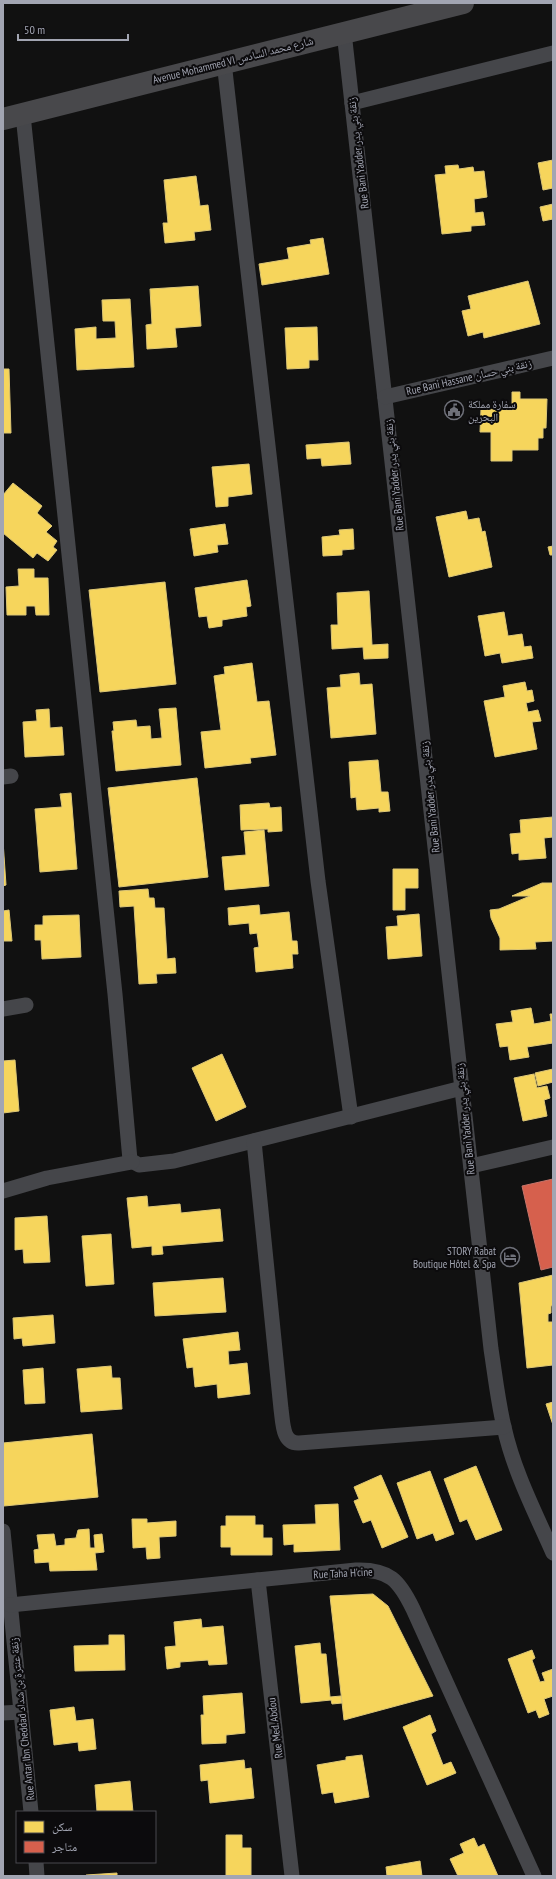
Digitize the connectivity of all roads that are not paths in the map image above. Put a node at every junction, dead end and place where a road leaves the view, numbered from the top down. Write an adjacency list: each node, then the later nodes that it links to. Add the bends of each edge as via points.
1 (463, 3): 2 (main road, Avenue Mohammed VI شارع محمد السادس)
2 (344, 32): 4 (main road, Avenue Mohammed VI شارع محمد السادس); 5 (street, Rue Bani Yadder زنقة بني يدر)
3 (553, 53): 5 (street)
4 (224, 62): 6 (main road, Avenue Mohammed VI شارع محمد السادس); 12 (street, via 318,881)
5 (352, 103): 8 (street, Rue Bani Yadder زنقة بني يدر)
6 (13, 117): 15 (street, via 115,994 128,1148)
7 (553, 358): 8 (street, Rue Bani Hassane زنقة بني حسان)
8 (385, 397): 11 (street, Rue Bani Yadder زنقة بني يدر)
9 (26, 1005): 10 (street)
10 (3, 1008)
11 (462, 1088): 12 (street); 16 (street, Rue Bani Yadder زنقة بني يدر)
12 (351, 1117): 13 (street)
13 (254, 1141): 15 (street, via 160,1163 139,1165); 18 (street, via 281,1409 288,1440 299,1443)
14 (553, 1147): 16 (street)
15 (132, 1162): 17 (street, via 47,1178)
16 (471, 1166): 18 (street, Rue Bani Yadder زنقة بني يدر, via 491,1348)
17 (3, 1191)
18 (504, 1427): 20 (street, Rue Bani Yadder زنقة بني يدر, via 516,1467)
19 (3, 1531): 22 (street, Rue Antar Ibn Cheddad زنقة عنترة بن شداد)
20 (553, 1554)
21 (258, 1580): 22 (street, Rue Taha H'cine); 28 (street, Rue Med. Abdou); 29 (street, Rue Taha H'cine, via 369,1570 384,1573 398,1584 413,1609)
22 (10, 1605): 23 (street, Rue Antar Ibn Cheddad زنقة عنترة بن شداد)
23 (21, 1712): 24 (street); 25 (street, Rue Antar Ibn Cheddad زنقة عنترة بن شداد)
24 (3, 1713)
25 (31, 1811)
26 (36, 1863): 27 (street)
27 (37, 1876)
28 (292, 1876)
29 (534, 1876)

